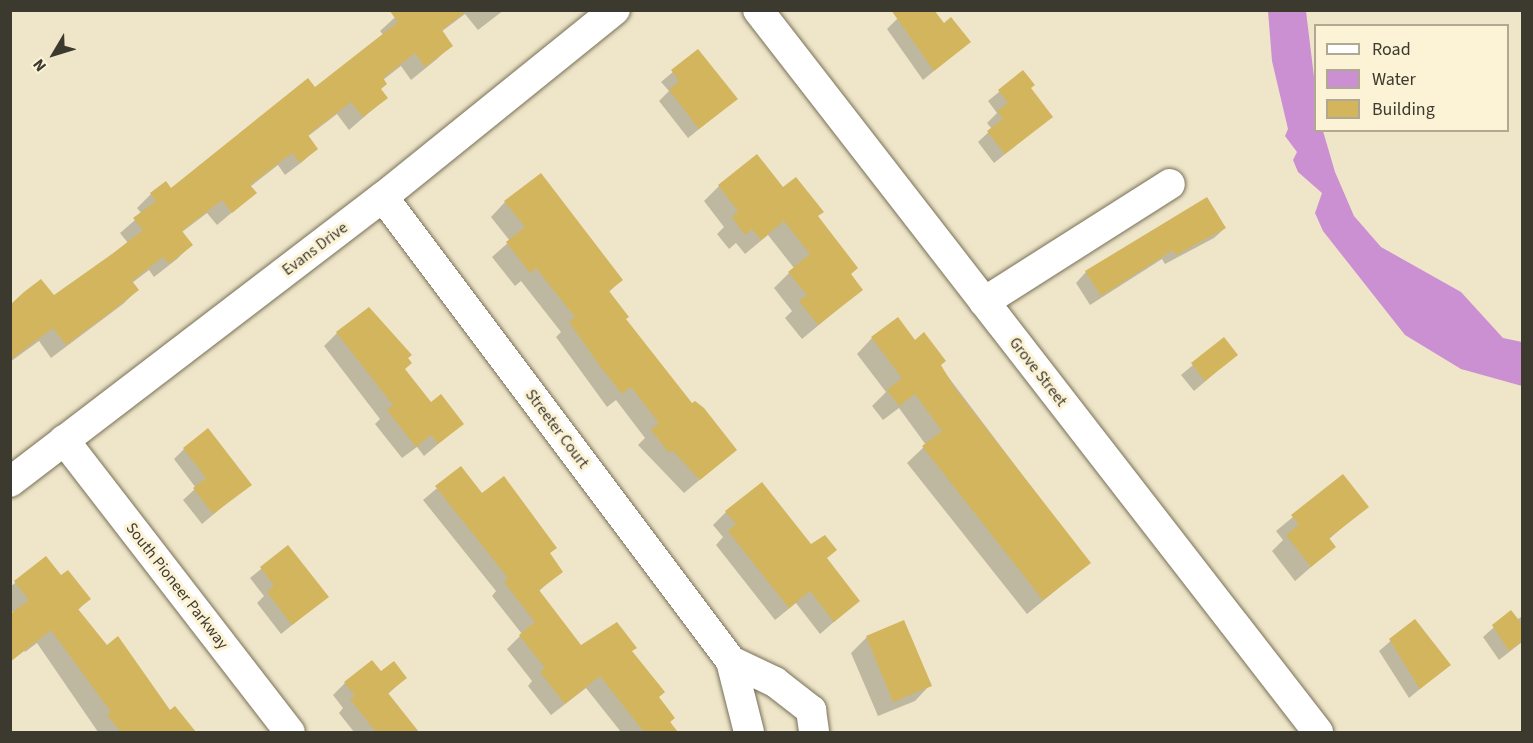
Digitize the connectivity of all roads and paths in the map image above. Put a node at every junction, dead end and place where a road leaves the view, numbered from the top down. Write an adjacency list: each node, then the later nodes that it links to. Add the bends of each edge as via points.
1 (615, 10): 4 (street, Evans Drive)
2 (758, 10): 5 (street, Grove Street)
3 (1170, 184): 5 (street)
4 (383, 197): 6 (street, Evans Drive); 8 (street, Streeter Court)
5 (984, 302): 12 (street, Grove Street)
6 (64, 440): 7 (street, Evans Drive); 9 (street, South Pioneer Parkway)
7 (10, 482)
8 (731, 661): 10 (street, Streeter Court); 11 (street, Streeter Court, via 776,682 812,710)
9 (290, 732)
10 (749, 732)
11 (814, 732)
12 (1318, 732)

